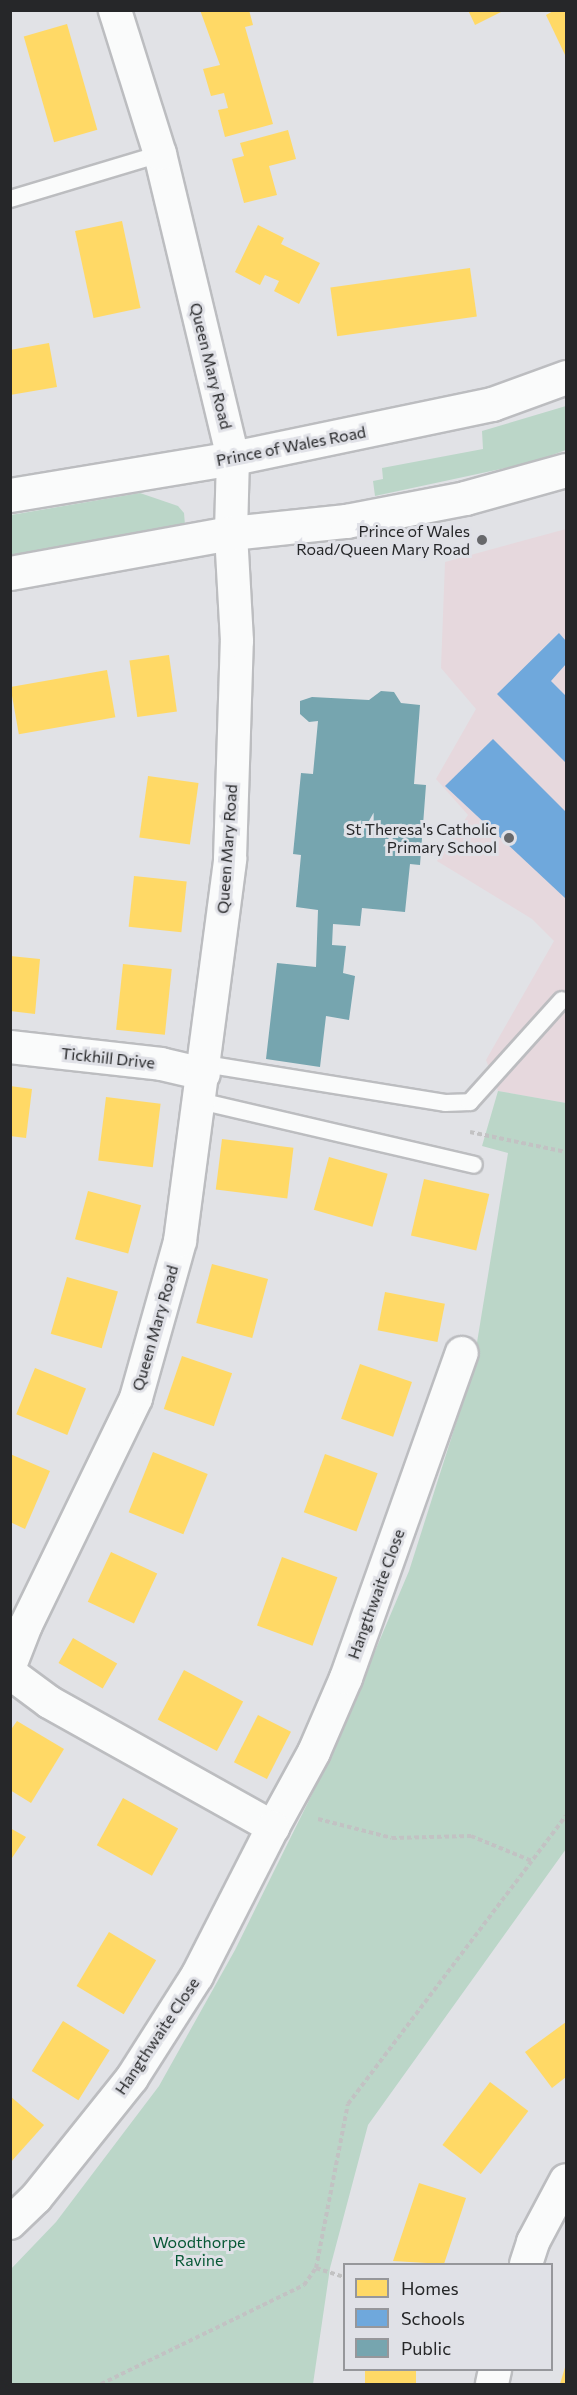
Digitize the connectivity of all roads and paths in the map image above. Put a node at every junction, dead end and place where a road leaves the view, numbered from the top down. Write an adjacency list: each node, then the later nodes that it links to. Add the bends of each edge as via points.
1 (115, 10): 2 (street, Queen Mary Road)
2 (160, 154): 3 (lane); 5 (street, Queen Mary Road)
3 (10, 199)
4 (567, 377): 5 (highway, Prince of Wales Road, via 492,404)
5 (233, 458): 7 (highway, Prince of Wales Road); 8 (street, Queen Mary Road)
6 (567, 470): 8 (highway, via 465,498 346,521)
7 (10, 495)
8 (231, 533): 9 (highway); 12 (street, Queen Mary Road, via 237,641 230,859)
9 (10, 573)
10 (562, 1000): 12 (lane, via 470,1102 445,1103)
11 (10, 1047): 12 (street, Tickhill Drive, via 161,1064)
12 (203, 1080): 13 (lane); 15 (street, Queen Mary Road, via 180,1240 136,1398)
13 (474, 1165)
14 (462, 1353): 18 (street, Hangthwaite Close, via 345,1678 314,1752)
15 (10, 1666)
16 (10, 1673): 18 (street, via 50,1702)
17 (567, 1816): 19 (path)
18 (278, 1819): 19 (path, via 392,1838 471,1836); 21 (street, Hangthwaite Close, via 197,1976 132,2078 36,2198)
19 (532, 1861): 23 (path, via 348,2104)
20 (567, 2180): 22 (street, via 533,2242)
21 (10, 2223)
22 (527, 2263)
23 (316, 2268): 24 (path); 25 (path, via 304,2285)
24 (343, 2276)
25 (101, 2385)

